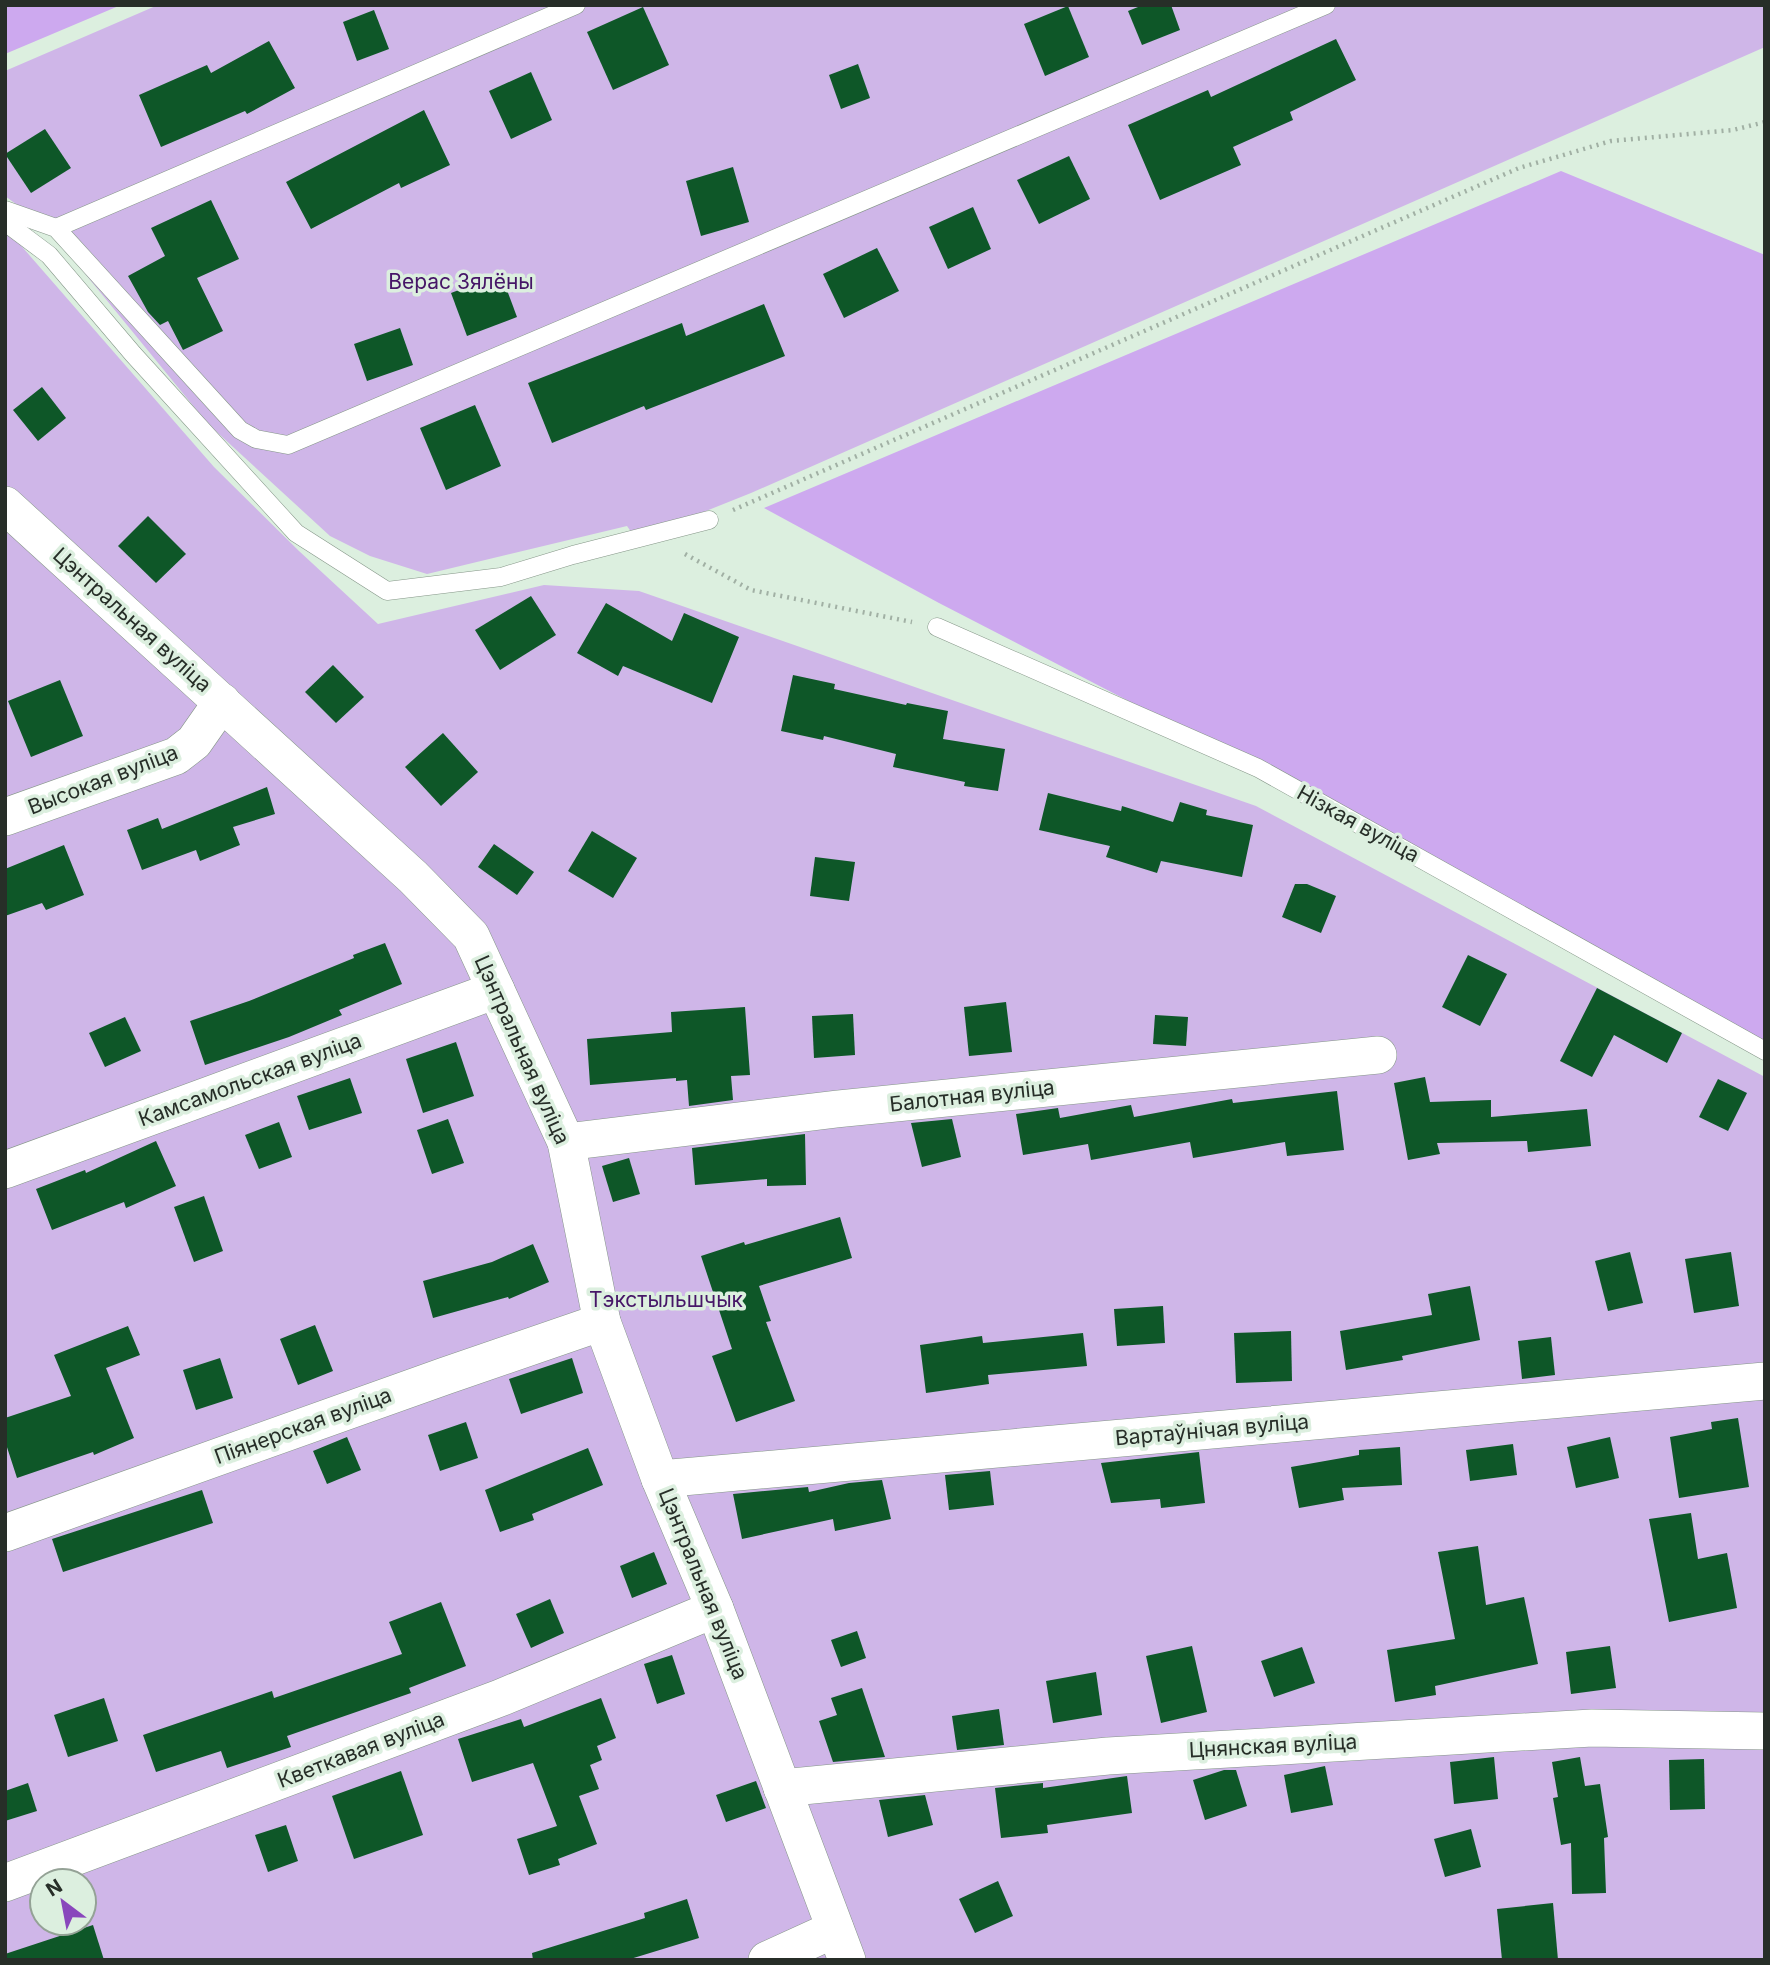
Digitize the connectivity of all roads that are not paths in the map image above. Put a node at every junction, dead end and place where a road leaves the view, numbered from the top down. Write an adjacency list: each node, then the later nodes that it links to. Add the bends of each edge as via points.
1 (576, 5): 5 (lane)
2 (1326, 5): 5 (lane, via 288,445 256,439 240,430)
3 (5, 210): 5 (lane)
4 (5, 222): 7 (lane, via 49,255 296,533 387,591 501,577)
5 (56, 228)
6 (5, 505): 9 (street, Цэнтральная вуліца)
7 (709, 520)
8 (937, 627): 12 (lane, Нізкая вуліца, via 1258,768)
9 (222, 702): 10 (street, Высокая вуліца, via 194,741 176,756); 11 (street, Цэнтральная вуліца, via 471,936)
10 (5, 817)
11 (496, 990): 14 (street, Цэнтральная вуліца); 15 (street, Камсамольская вуліца)
12 (1765, 1051)
13 (1378, 1055): 14 (street, Балотная вуліца, via 837,1109)
14 (566, 1142): 16 (street, Цэнтральная вуліца)
15 (5, 1170)
16 (602, 1322): 18 (street, Цэнтральная вуліца); 19 (street, Піянерская вуліца)
17 (1765, 1381): 18 (street, Вартаўнічая вуліца)
18 (660, 1479): 20 (street, Цэнтральная вуліца)
19 (5, 1533)
20 (715, 1609): 22 (street, Цэнтральная вуліца); 23 (street, Кветкавая вуліца, via 500,1698)
21 (1765, 1731): 22 (street, Цнянская вуліца, via 1592,1728 1122,1755)
22 (782, 1788): 24 (street, Цэнтральная вуліца)
23 (5, 1883)
24 (841, 1945): 25 (street)
25 (766, 1960)

